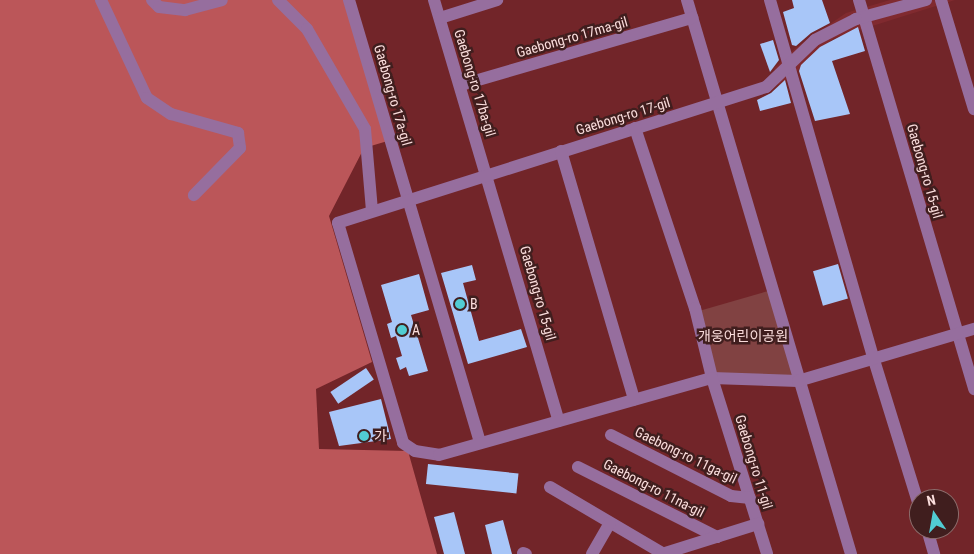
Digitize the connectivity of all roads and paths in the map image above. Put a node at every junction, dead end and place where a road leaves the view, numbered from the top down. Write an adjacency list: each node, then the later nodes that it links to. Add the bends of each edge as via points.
1 (101, 0): 23 (street, via 147,98 171,114 238,133 240,148)
2 (152, 0): 3 (street, via 159,8 186,10)
3 (222, 0)
4 (278, 0): 25 (street, via 307,29 364,129)
5 (350, 0): 24 (street, Gaebong-ro 17a-gil)
6 (434, 0): 14 (street, Gaebong-ro 17ba-gil)
7 (497, 0): 14 (street)
8 (687, 0): 15 (street)
9 (770, 0): 16 (street)
10 (859, 0): 13 (street)
11 (926, 0): 13 (street, Gaebong-ro 17-gil)
12 (941, 0): 19 (street)
13 (864, 16): 16 (street, Gaebong-ro 17-gil, via 815,40); 27 (street, Gaebong-ro 15-gil)
14 (440, 18): 17 (street, Gaebong-ro 17ba-gil)
15 (692, 18): 17 (street, Gaebong-ro 17ma-gil); 18 (street)
16 (788, 65): 18 (street, Gaebong-ro 17-gil, via 766,86); 28 (street)
17 (460, 85): 22 (street, Gaebong-ro 17ba-gil)
18 (718, 102): 20 (street, Gaebong-ro 17-gil); 30 (street)
19 (974, 109)
20 (635, 128): 21 (street, Gaebong-ro 17-gil); 29 (street, via 695,308)
21 (561, 151): 22 (street, Gaebong-ro 17-gil); 32 (street)
22 (488, 174): 24 (street, Gaebong-ro 17-gil); 33 (street, Gaebong-ro 15-gil)
23 (194, 195)
24 (408, 199): 25 (street, Gaebong-ro 17-gil); 35 (street)
25 (372, 211): 35 (street, Gaebong-ro 17-gil, via 338,223 403,443 414,450 439,455)
26 (974, 329): 27 (street)
27 (958, 334): 28 (street); 31 (street)
28 (874, 360): 30 (street); 38 (street)
29 (712, 378): 30 (street); 32 (street); 39 (street, Gaebong-ro 11-gil)
30 (798, 381): 47 (street)
31 (974, 389)
32 (634, 400): 33 (street)
33 (559, 421): 35 (street)
34 (611, 435): 39 (street, Gaebong-ro 11ga-gil, via 731,496)
35 (480, 443)
36 (578, 467): 42 (street, Gaebong-ro 11na-gil)
37 (550, 487): 40 (street, Gaebong-ro 11na-gil)
38 (914, 489)
39 (750, 498): 41 (street, Gaebong-ro 11-gil)
40 (610, 522): 44 (street); 45 (street, Gaebong-ro 11na-gil)
41 (758, 524): 42 (street, Gaebong-ro 11na-gil); 46 (street, Gaebong-ro 11-gil)
42 (717, 537): 45 (street, Gaebong-ro 11na-gil)
43 (930, 539): 48 (street)
44 (592, 554)
45 (662, 554)
46 (767, 554)
47 (851, 554)
48 (934, 554)

